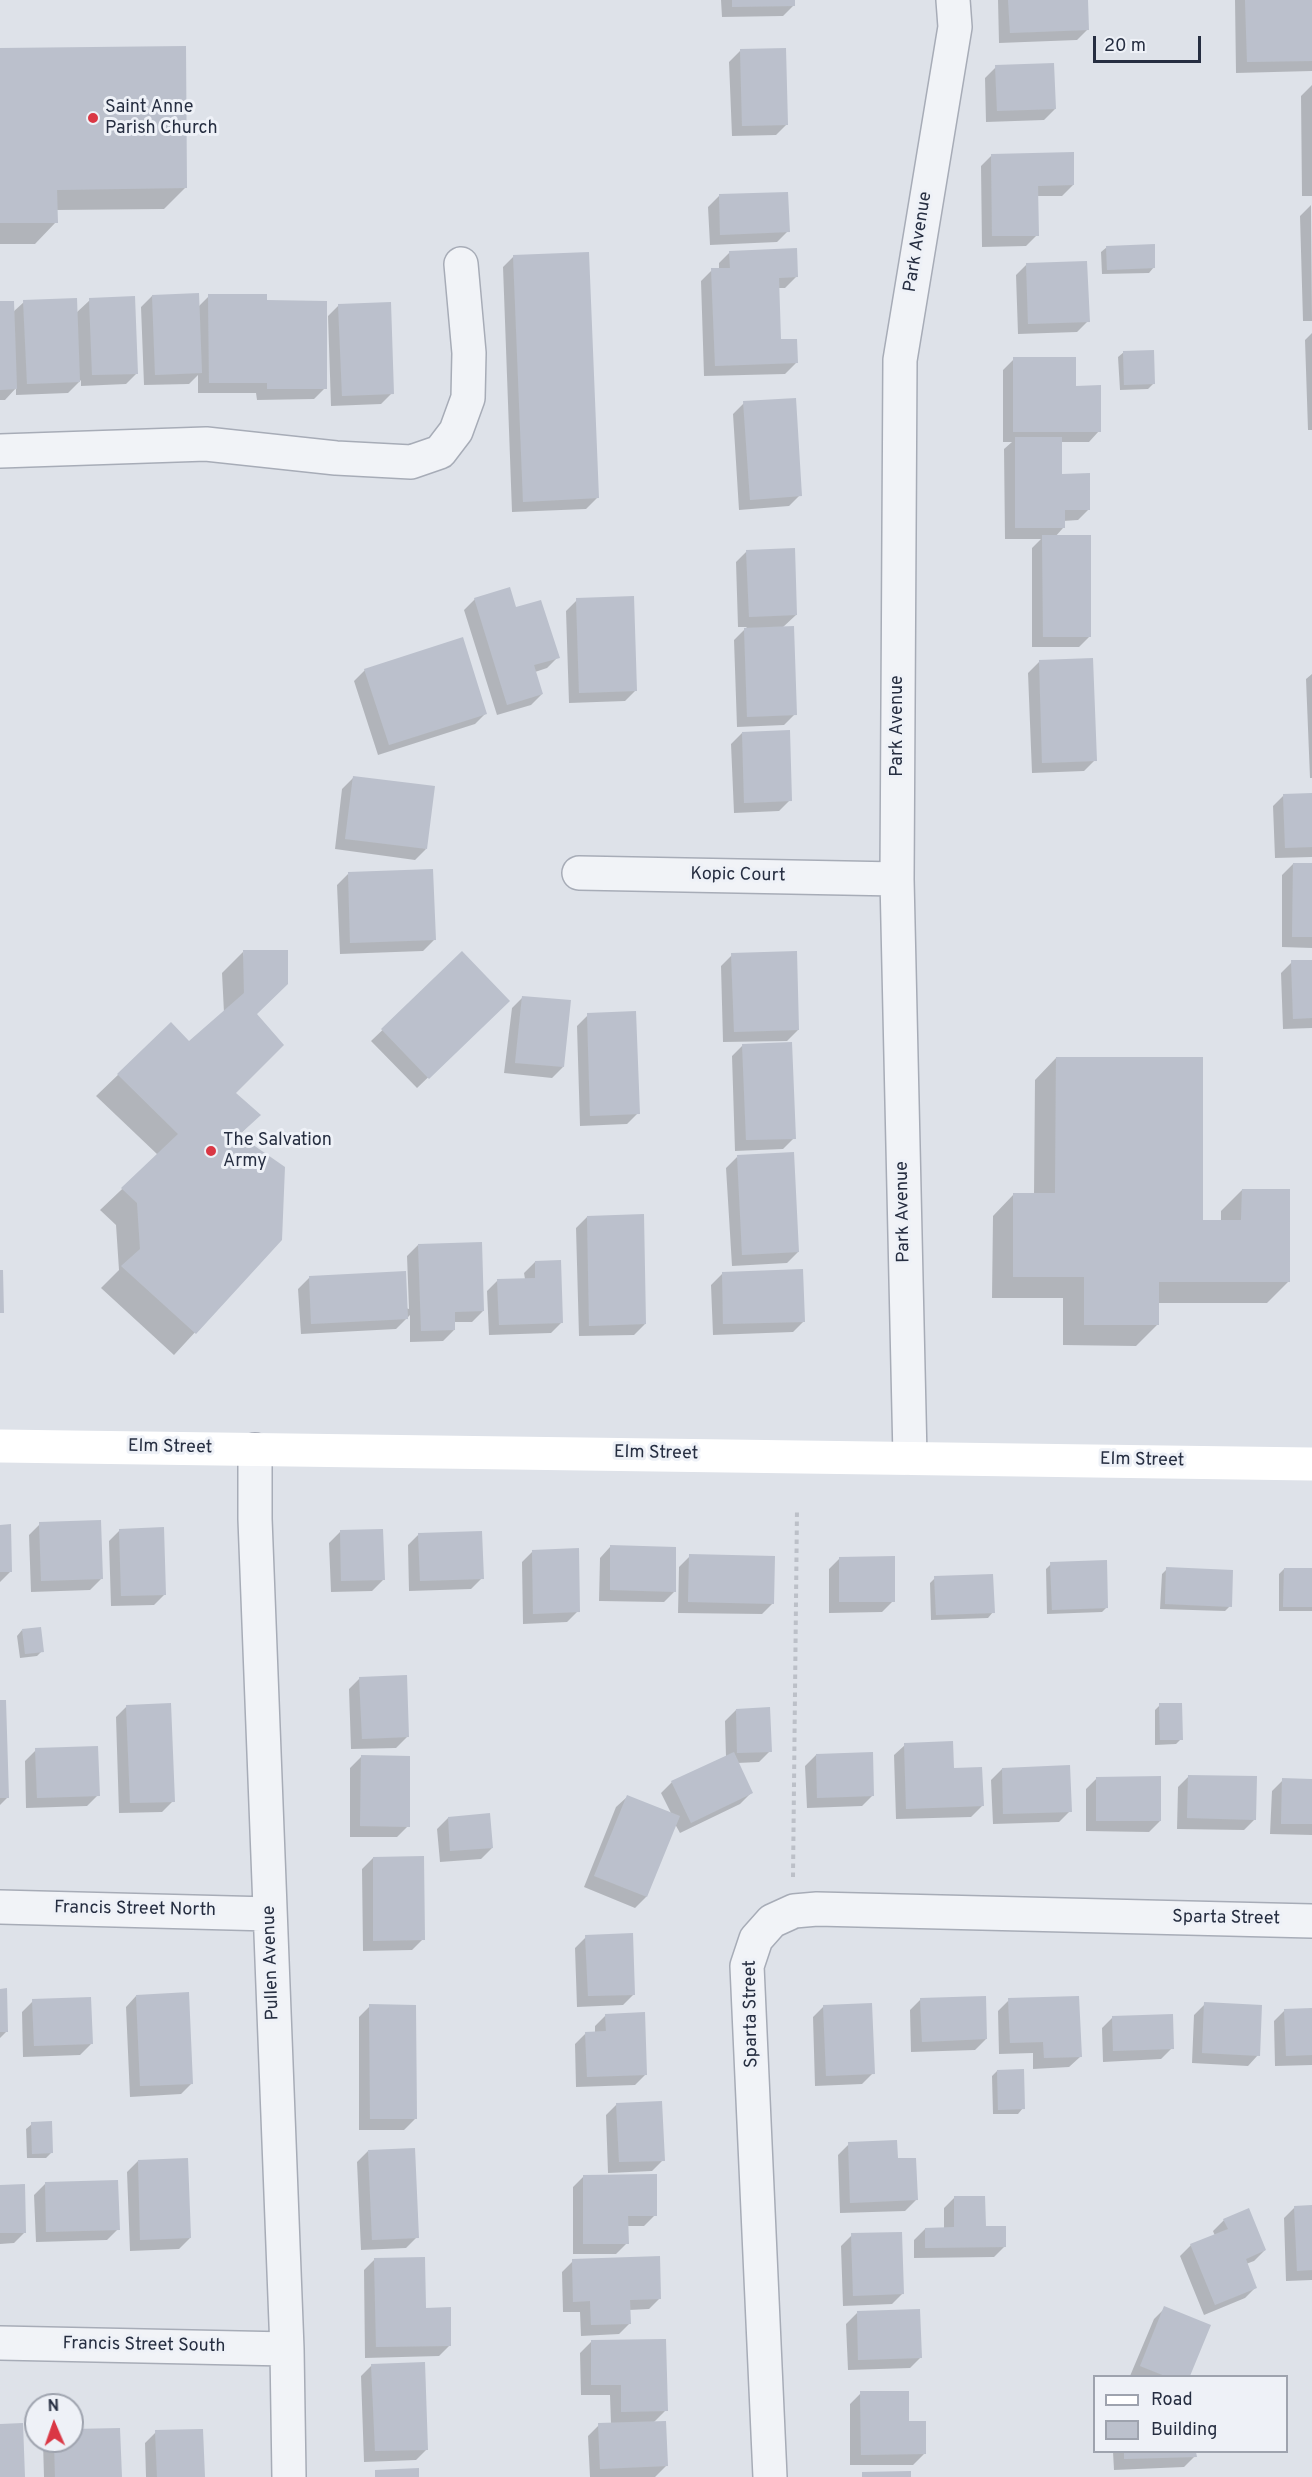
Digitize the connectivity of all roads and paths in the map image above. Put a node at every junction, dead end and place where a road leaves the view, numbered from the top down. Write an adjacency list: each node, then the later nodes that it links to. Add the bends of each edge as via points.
1 (953, 0): 5 (street, Park Avenue, via 955,27 900,360)
2 (461, 264): 3 (street, via 469,353 468,398 456,431 440,452 411,462 206,444)
3 (0, 451)
4 (579, 873): 5 (street, Kopic Court)
5 (897, 879): 8 (street, Park Avenue)
6 (0, 1446): 7 (main road, Elm Street)
7 (255, 1450): 8 (main road, Elm Street); 13 (street, Pullen Avenue)
8 (910, 1457): 9 (main road, Elm Street)
9 (1312, 1464)
10 (797, 1509): 11 (path)
11 (793, 1877)
12 (0, 1906): 13 (street, Francis Street North)
13 (270, 1914): 16 (street, Pullen Avenue)
14 (1312, 1921): 18 (street, Sparta Street, via 817,1909 794,1911 772,1921 756,1939 747,1966)
15 (0, 2343): 16 (street, Francis Street South)
16 (287, 2349): 17 (street, Pullen Avenue)
17 (289, 2477)
18 (770, 2477)

